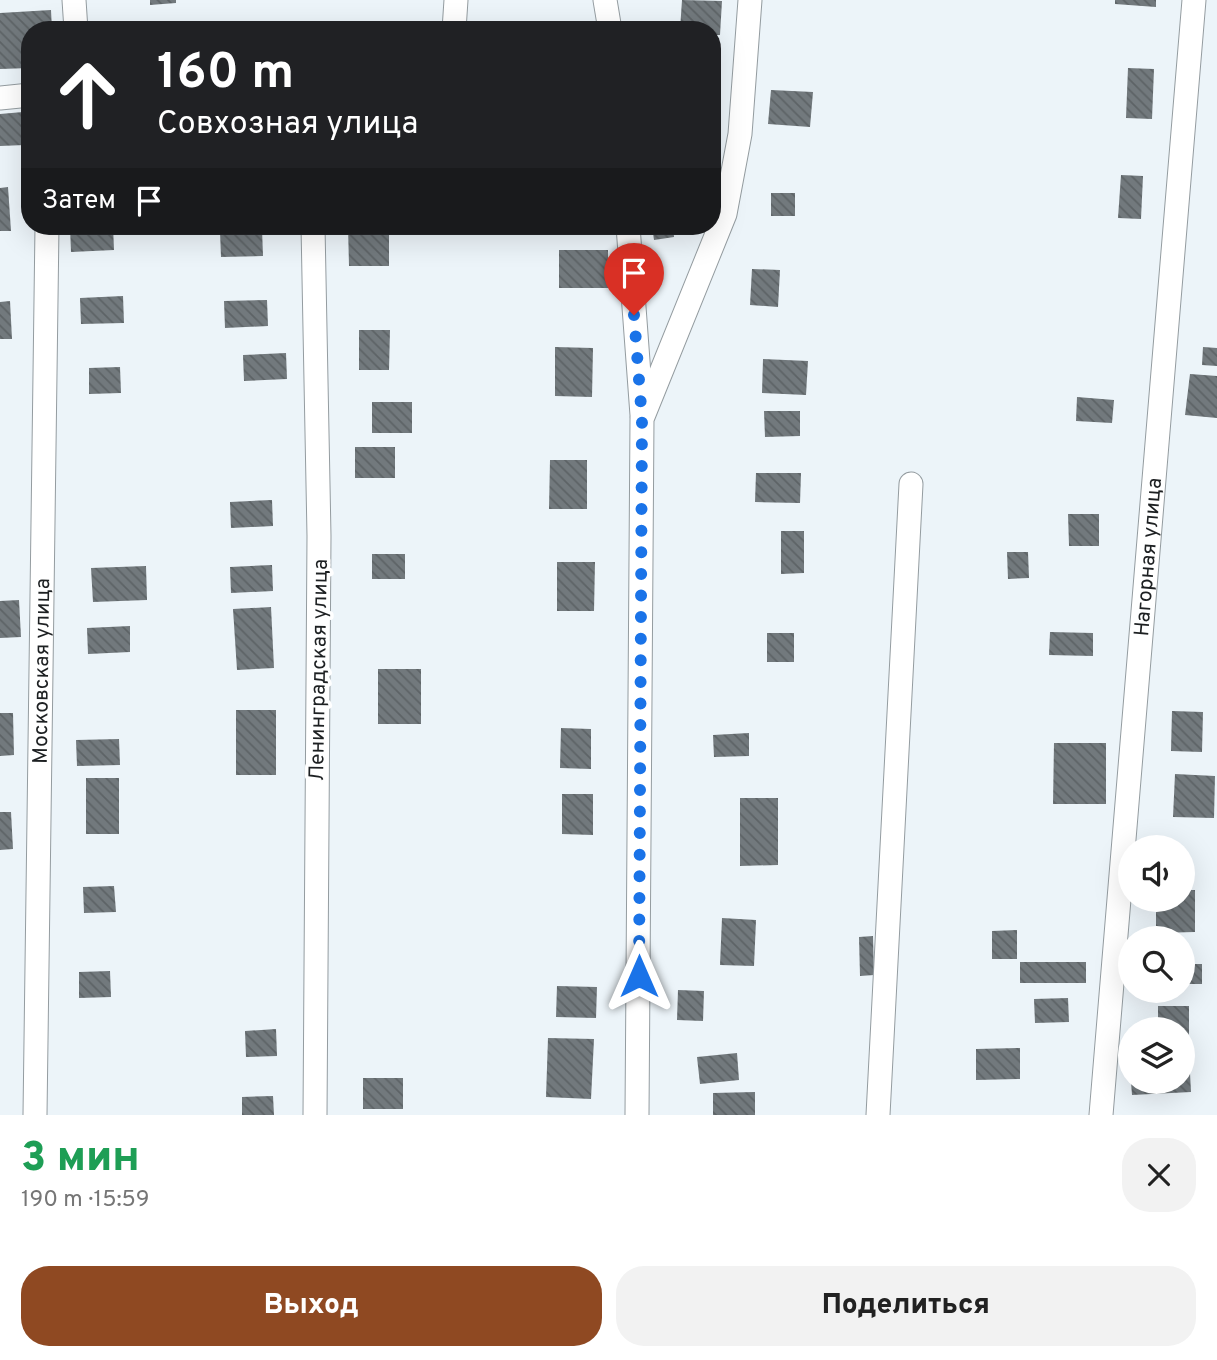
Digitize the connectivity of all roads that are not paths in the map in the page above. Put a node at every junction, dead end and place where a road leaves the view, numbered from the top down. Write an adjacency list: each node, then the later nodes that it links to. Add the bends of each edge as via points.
1 (74, 0): 6 (street)
2 (456, 0): 7 (street)
3 (605, 0): 8 (street)
4 (750, 0): 11 (street, via 740,134)
5 (1194, 0): 22 (street, Нагорная улица)
6 (75, 21)
7 (455, 21)
8 (608, 21)
9 (21, 96): 10 (street)
10 (0, 98)
11 (721, 224)
12 (47, 235): 18 (street, Московская улица)
13 (313, 235): 19 (street, Ленинградская улица, via 319,537)
14 (629, 235): 16 (street)
15 (716, 235): 16 (street)
16 (642, 419): 20 (street)
17 (911, 484): 21 (street)
18 (35, 1115)
19 (315, 1115)
20 (637, 1115)
21 (878, 1115)
22 (1101, 1115)

